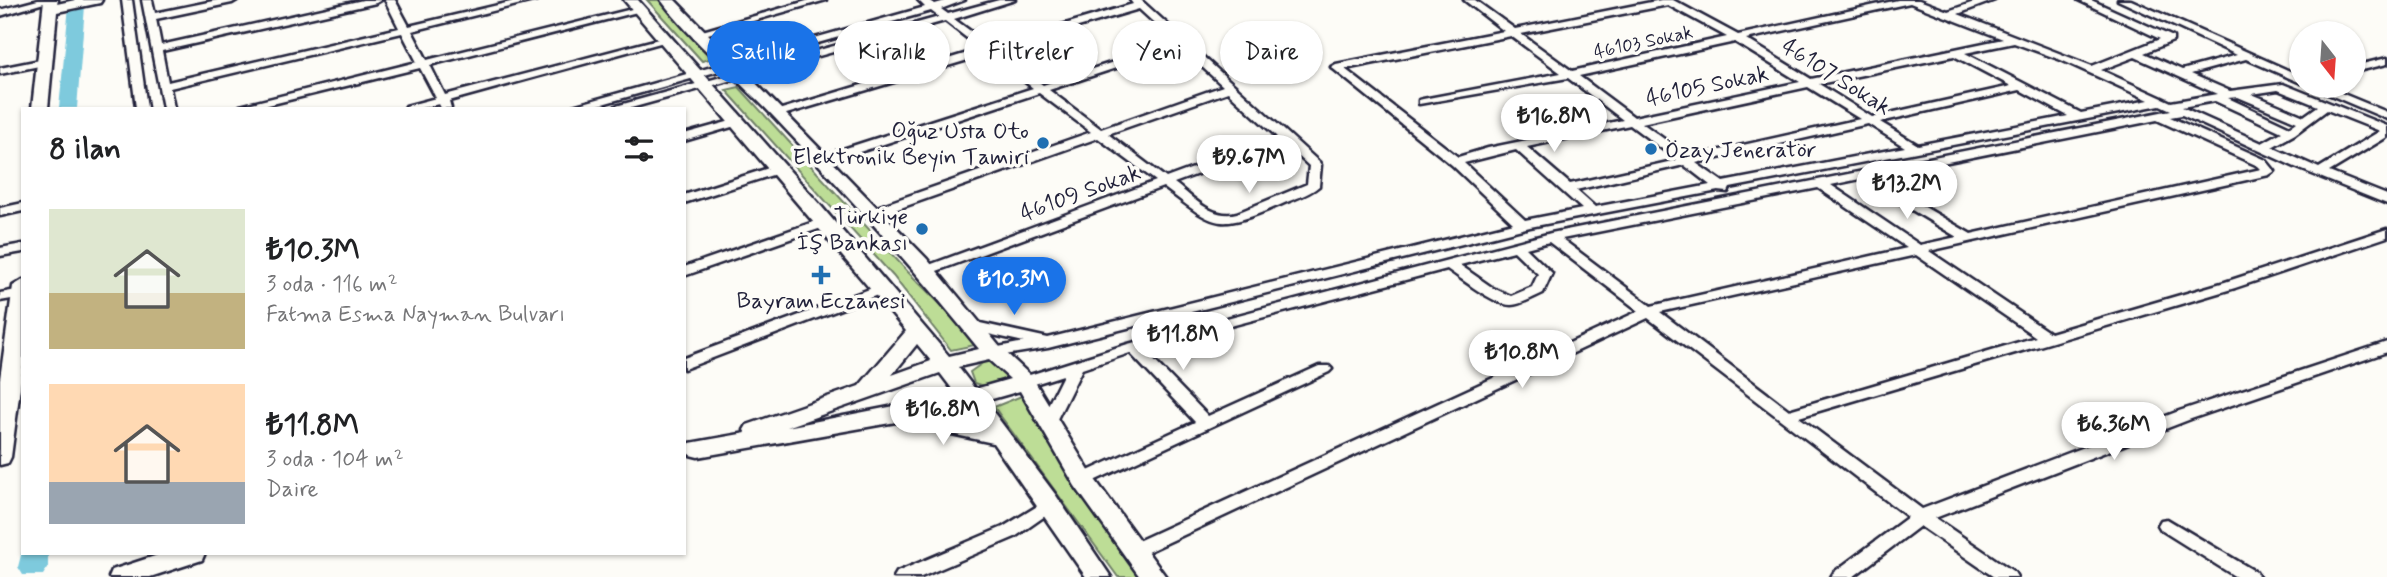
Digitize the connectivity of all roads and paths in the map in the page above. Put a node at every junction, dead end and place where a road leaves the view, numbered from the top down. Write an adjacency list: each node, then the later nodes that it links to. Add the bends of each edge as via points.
1 (95, 0): 18 (main road)
2 (127, 0): 75 (street)
3 (147, 0): 24 (street)
4 (232, 0): 24 (street)
5 (376, 0): 39 (street)
6 (390, 0): 28 (street)
7 (532, 0): 28 (street)
8 (669, 0): 31 (main road)
9 (821, 0): 31 (street)
10 (960, 0): 20 (street)
11 (1010, 0): 25 (street)
12 (1469, 0): 30 (street)
13 (1911, 0): 23 (street); 33 (street, 46103 Sokak)
14 (1987, 0): 23 (street)
15 (2083, 0): 35 (street)
16 (2123, 0): 32 (street)
17 (1668, 1): 30 (street); 33 (street, 46107 Sokak)
18 (50, 3): 22 (street); 46 (main road)
19 (1138, 3): 26 (street); 27 (street)
20 (928, 4): 25 (street); 37 (street)
21 (635, 5): 36 (main road); 47 (street)
22 (0, 13)
23 (1949, 14): 34 (street)
24 (151, 17): 39 (street)
25 (947, 18): 29 (street); 40 (street)
26 (1081, 21)
27 (1158, 21)
28 (405, 30): 47 (street); 62 (street)
29 (964, 31)
30 (1512, 33): 54 (street); 99 (street, via 1336,66)
31 (697, 34): 38 (main road)
32 (2199, 35): 35 (street); 43 (street)
33 (1738, 39): 54 (street, 46103 Sokak); 60 (street, 46107 Sokak)
34 (2015, 39): 41 (street, 46105 Sokak); 51 (street)
35 (2169, 39): 42 (street)
36 (666, 40): 57 (main road); 71 (street)
37 (820, 41)
38 (707, 43)
39 (157, 48): 62 (street)
40 (820, 49)
41 (1957, 53): 60 (street, 46105 Sokak); 64 (street)
42 (2136, 53): 51 (street); 53 (street)
43 (2245, 56): 53 (street); 55 (street)
44 (964, 57): 81 (street)
45 (2387, 61): 50 (street)
46 (45, 62): 52 (street); 74 (main road)
47 (424, 64): 71 (street); 77 (street)
48 (1112, 65): 65 (street)
49 (1206, 66): 66 (street)
50 (2366, 66)
51 (2093, 70): 73 (street)
52 (0, 71)
53 (2181, 73): 67 (street)
54 (1568, 75): 70 (street, 46103 Sokak); 88 (street)
55 (2289, 76)
56 (707, 78): 57 (street)
57 (700, 80): 79 (street); 80 (street); 87 (main road)
58 (750, 84): 81 (main road)
59 (1034, 84): 65 (street)
60 (1810, 84): 85 (street, 46107 Sokak); 88 (street, 46105 Sokak)
61 (2289, 84): 63 (street)
62 (164, 86): 76 (street)
63 (2279, 86): 67 (street); 72 (street)
64 (2020, 87): 84 (street); 85 (street)
65 (1039, 88): 91 (street); 97 (street)
66 (1228, 88): 91 (street); 93 (street)
67 (2234, 94): 68 (street); 86 (street)
68 (2216, 97): 73 (street); 90 (street)
69 (2344, 98): 83 (street)
70 (1423, 102)
71 (445, 104): 78 (street)
72 (2326, 105): 86 (street); 89 (street)
73 (2173, 106): 82 (street); 84 (street); 95 (street)
74 (40, 107)
75 (142, 107)
76 (168, 107)
77 (248, 107)
78 (419, 107)
79 (581, 107)
80 (623, 107)
81 (779, 113): 97 (main road)
82 (2158, 116): 102 (street); 118 (street, via 2262,163 2269,171)
83 (2387, 116)
84 (2079, 117): 96 (street)
85 (1869, 120): 96 (street, 46107 Sokak); 98 (street)
86 (2305, 121): 90 (street)
87 (738, 122): 92 (street); 100 (main road)
88 (1634, 122): 94 (street, 46105 Sokak); 98 (street)
89 (2387, 131): 101 (street)
90 (2291, 132): 95 (street)
91 (1098, 133): 103 (street); 113 (street)
92 (686, 137)
93 (1287, 137): 103 (street, 46109 Sokak); 103 (street, via 1315,165 1313,186 1242,216 1227,220 1208,215)
94 (1519, 146): 99 (street, 46105 Sokak); 106 (street)
95 (2263, 147): 101 (street)
96 (1915, 148): 105 (street)
97 (822, 160): 113 (main road)
98 (1688, 161): 105 (street); 106 (street)
99 (1456, 162): 115 (street)
100 (778, 169): 108 (street); 114 (main road)
101 (2320, 172): 107 (street)
102 (1861, 175): 104 (street); 118 (street)
103 (1164, 183): 125 (street, 46109 Sokak)
104 (1820, 183): 109 (street); 121 (street)
105 (1720, 186): 109 (street); 111 (street)
106 (1567, 188): 111 (street)
107 (2384, 195)
108 (686, 198)
109 (1735, 199): 117 (street)
110 (21, 207): 112 (street)
111 (1592, 211): 115 (street)
112 (0, 212)
113 (873, 213): 125 (main road)
114 (825, 222): 124 (street); 126 (main road)
115 (1522, 225): 134 (street)
116 (2387, 233): 133 (street)
117 (1551, 237): 119 (street); 130 (street)
118 (1970, 239): 121 (street)
119 (1516, 246): 123 (street); 123 (street, via 1545,273 1538,290 1511,302)
120 (21, 248): 122 (street)
121 (1916, 250): 130 (street); 133 (street)
122 (0, 251)
123 (1449, 264): 136 (street)
124 (686, 271)
125 (926, 271): 131 (main road)
126 (883, 288): 132 (main road); 139 (street)
127 (21, 293): 129 (street)
128 (21, 297): 135 (main road)
129 (0, 298)
130 (1651, 312): 147 (street); 157 (street)
131 (971, 326): 134 (street); 138 (main road)
132 (918, 330): 140 (main road); 144 (main road)
133 (2048, 339): 147 (street)
134 (1048, 343): 138 (street)
135 (8, 346): 152 (main road)
136 (1133, 347): 141 (street); 149 (street)
137 (2387, 347): 155 (street, via 2185,415)
138 (993, 352): 140 (main road); 143 (main road)
139 (686, 363)
140 (945, 364): 144 (main road); 145 (main road)
141 (1076, 365): 143 (street); 148 (street)
142 (1324, 369): 149 (street)
143 (1025, 382): 145 (main road); 148 (main road)
144 (867, 391): 151 (main road)
145 (972, 398): 146 (main road); 150 (main road)
146 (894, 414): 150 (main road); 151 (main road)
147 (1789, 415): 155 (street)
148 (1048, 421): 153 (main road)
149 (1206, 423): 153 (street)
150 (1001, 438): 154 (main road)
151 (691, 451)
152 (0, 457)
153 (1083, 480): 157 (main road)
154 (1049, 505): 160 (street, via 1009,532); 161 (main road)
155 (1920, 517): 163 (street); 164 (street)
156 (2167, 524): 165 (street)
157 (1135, 550): 162 (main road)
158 (187, 555): 159 (main road)
159 (121, 577)
160 (903, 577)
161 (1099, 577)
162 (1154, 577)
163 (1840, 577)
164 (2008, 577)
165 (2250, 577)

